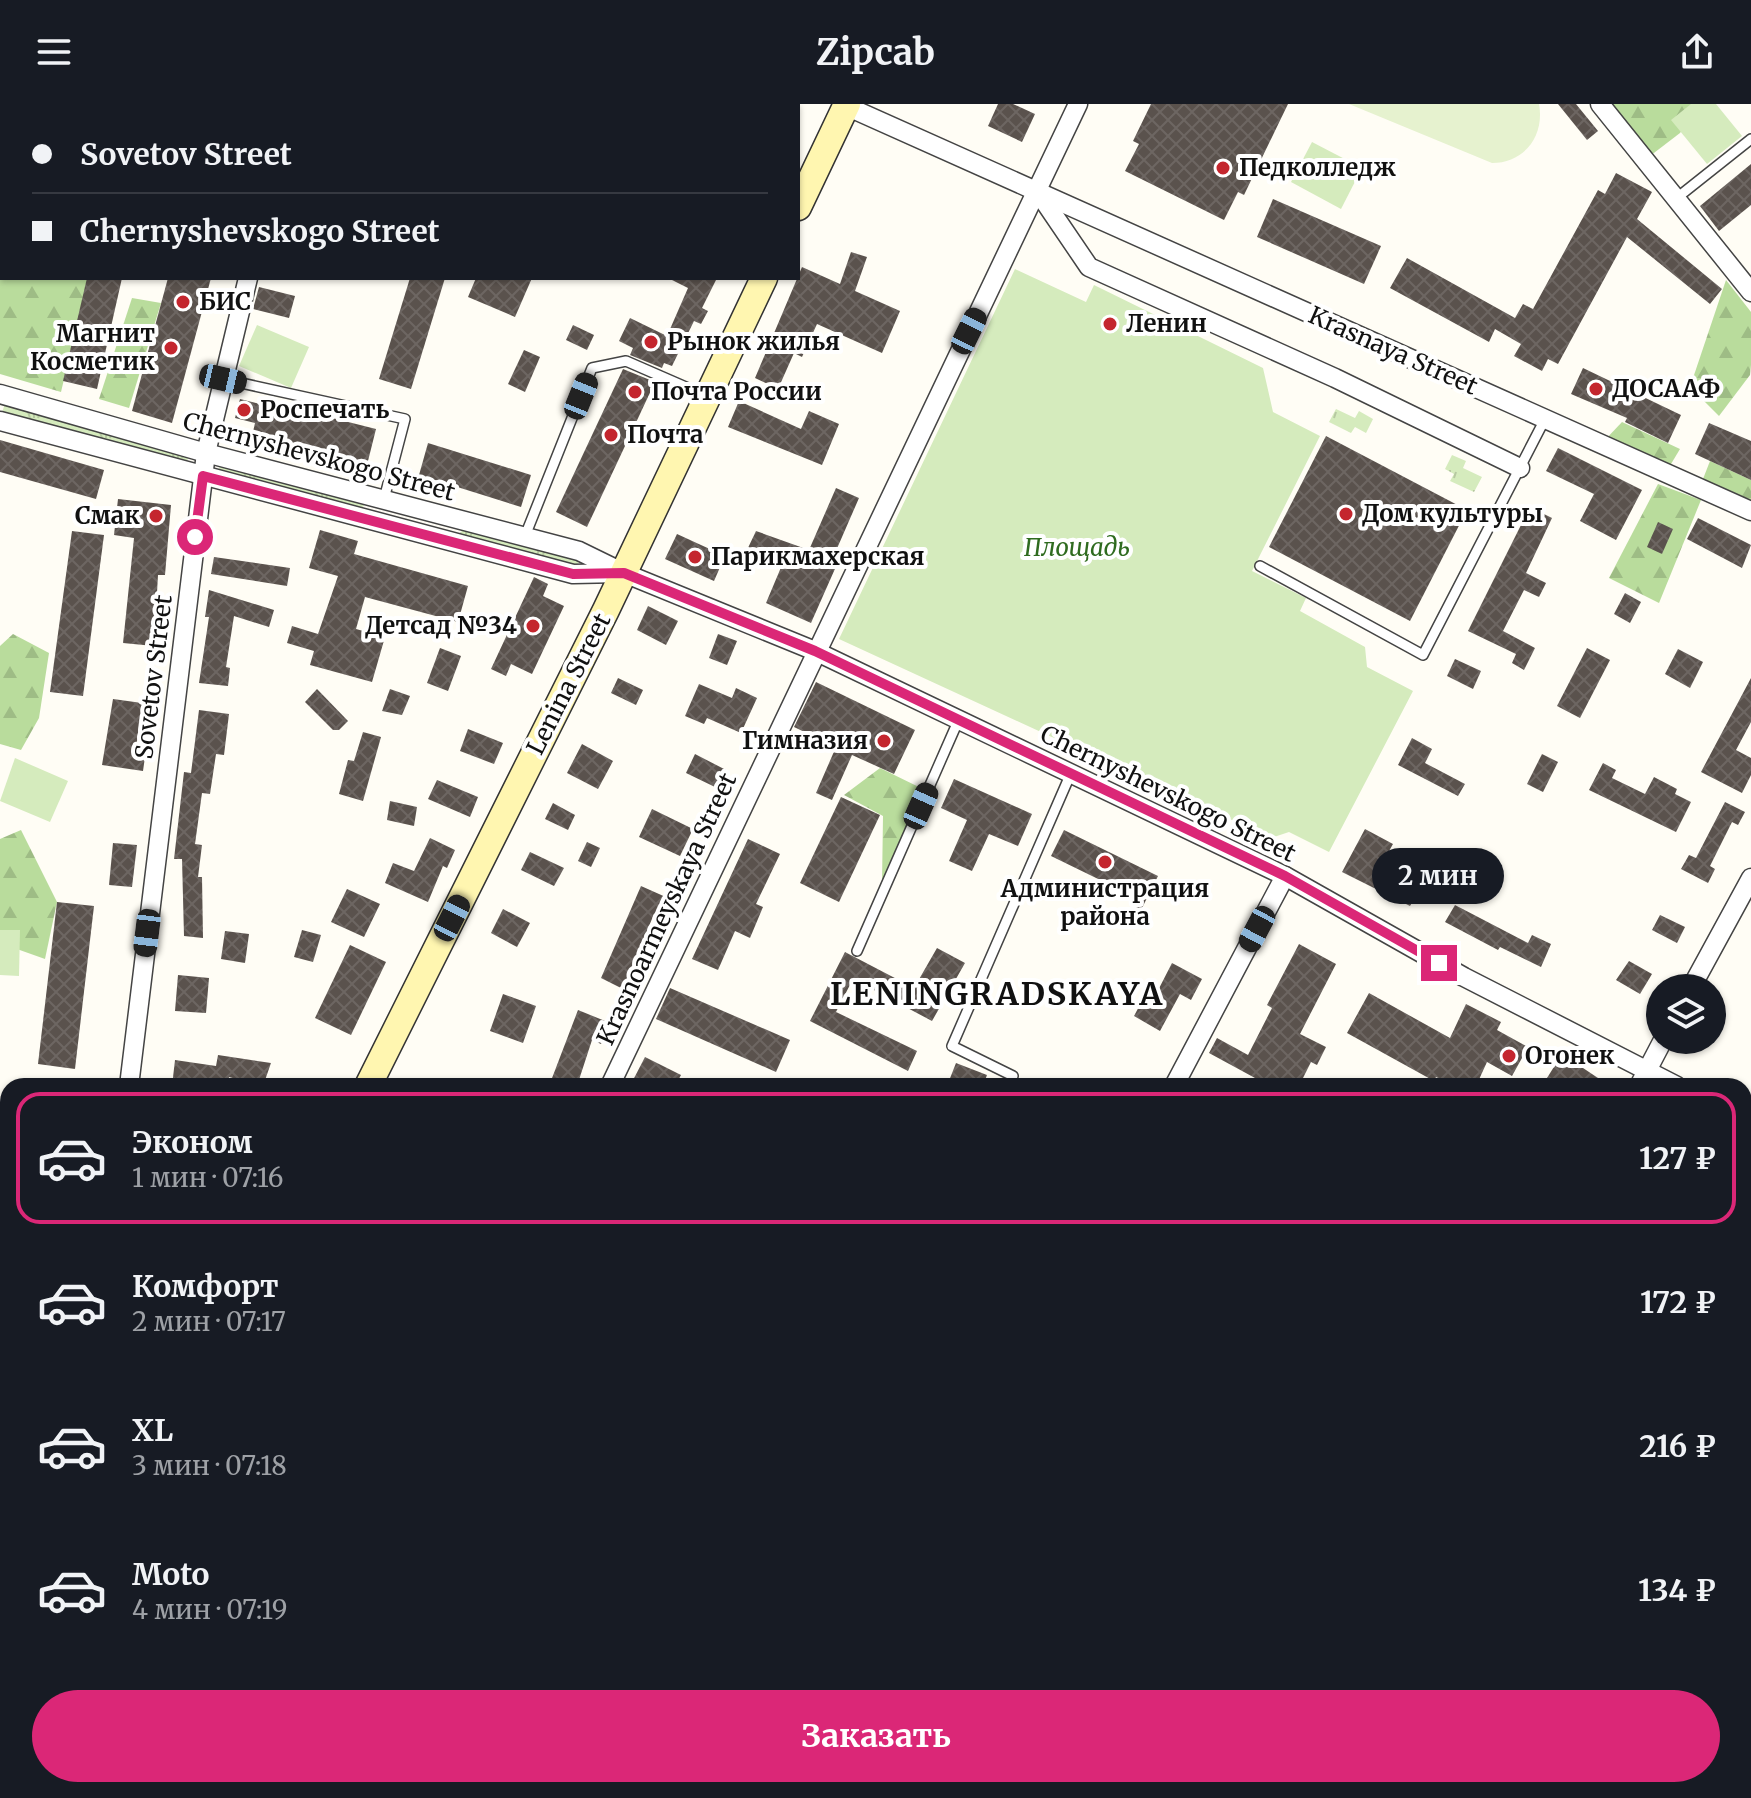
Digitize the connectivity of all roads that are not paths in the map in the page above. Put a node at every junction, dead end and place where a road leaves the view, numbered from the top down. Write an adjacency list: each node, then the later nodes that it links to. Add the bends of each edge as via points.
1 (1078, 104): 5 (street, Krasnoarmeyskaya Street)
2 (1600, 104): 6 (street)
3 (844, 105): 5 (street, Krasnaya Street); 7 (street)
4 (1751, 139): 6 (lane)
5 (1036, 189): 14 (street, Krasnaya Street); 17 (street, via 1089,267); 24 (street, Krasnoarmeyskaya Street)
6 (1678, 197): 10 (street)
7 (800, 203)
8 (248, 280): 11 (street, Sovetov Street)
9 (763, 280): 13 (street, Lenina Street)
10 (1751, 292)
11 (223, 379): 16 (street, Sovetov Street); 19 (lane, via 405,419)
12 (0, 394): 16 (street, Chernyshevskogo Street)
13 (708, 396): 21 (lane, via 626,361 592,368); 23 (street, Lenina Street)
14 (1545, 419): 17 (lane); 20 (street, Krasnaya Street)
15 (0, 421): 18 (street, Chernyshevskogo Street)
16 (206, 453): 18 (street, Sovetov Street); 19 (street, Chernyshevskogo Street)
17 (1520, 468): 22 (lane, via 1423,655)
18 (203, 476): 23 (street, Chernyshevskogo Street, via 573,574); 33 (street, Sovetov Street)
19 (384, 499): 21 (street, Chernyshevskogo Street)
20 (1751, 511)
21 (525, 536): 23 (street, Chernyshevskogo Street, via 579,551)
22 (1260, 566)
23 (624, 573): 24 (street, Chernyshevskogo Street); 34 (street, Lenina Street)
24 (815, 651): 25 (street, Chernyshevskogo Street); 35 (street, Krasnoarmeyskaya Street)
25 (959, 719): 26 (street, Chernyshevskogo Street); 29 (lane)
26 (1071, 773): 27 (street, Chernyshevskogo Street); 32 (lane, via 952,1046)
27 (1285, 876): 36 (street); 37 (street, Chernyshevskogo Street)
28 (1751, 878): 30 (street)
29 (857, 951)
30 (1699, 974)
31 (1656, 1054): 37 (street)
32 (1013, 1076)
33 (130, 1078)
34 (372, 1078)
35 (614, 1078)
36 (1178, 1078)
37 (1643, 1078)

